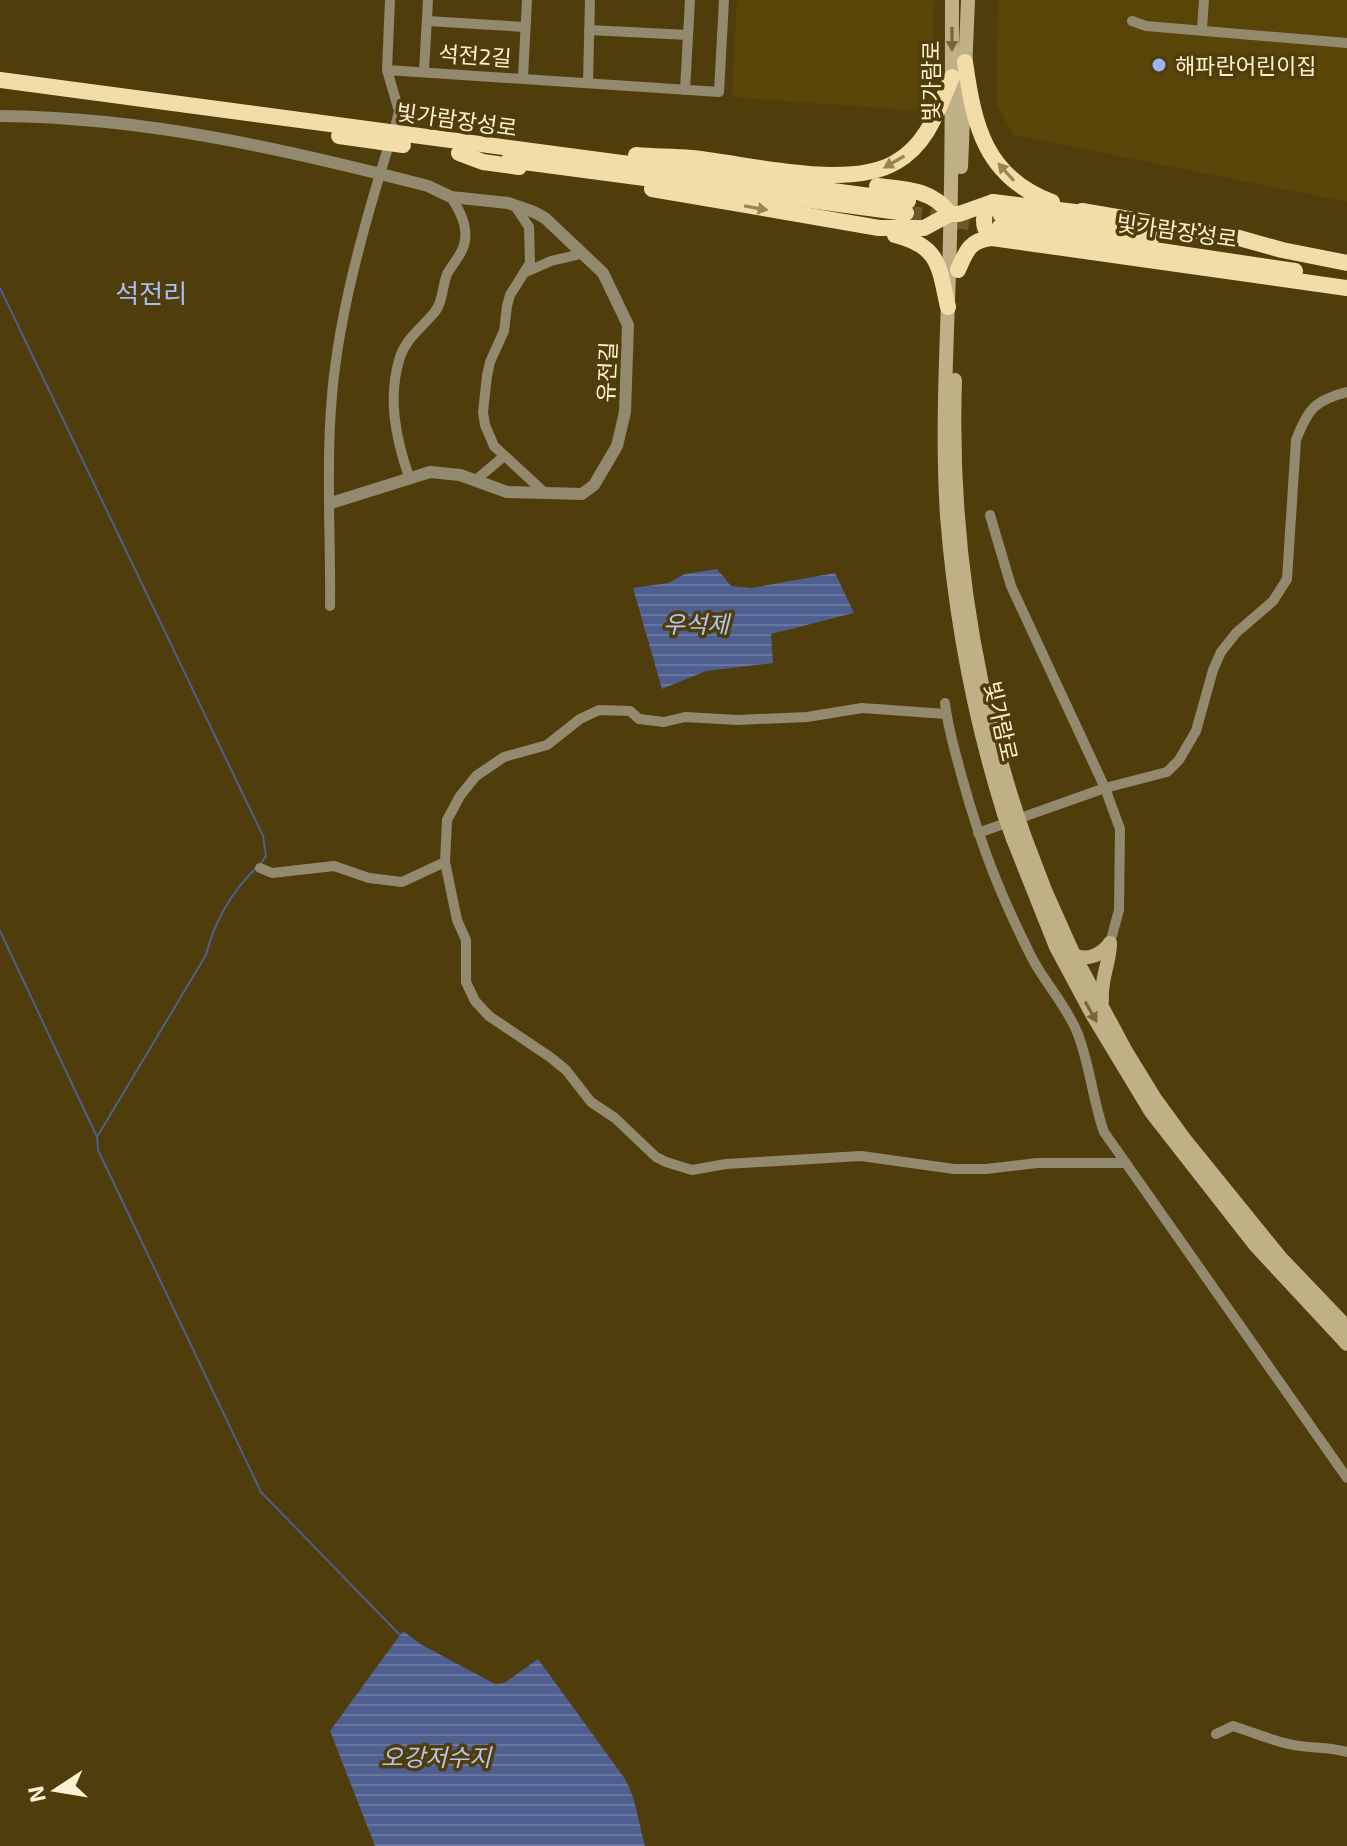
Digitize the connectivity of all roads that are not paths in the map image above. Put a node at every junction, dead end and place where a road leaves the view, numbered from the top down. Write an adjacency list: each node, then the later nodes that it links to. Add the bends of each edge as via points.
1 (390, 0): 18 (street)
2 (428, 0): 10 (street, 석전2길)
3 (527, 0): 12 (street, 석전2길)
4 (590, 0): 14 (street)
5 (690, 0): 15 (street)
6 (724, 0): 24 (street, 석전2길, via 719,92)
7 (952, 0): 20 (main road, 빛가람로, one-way to 20)
8 (968, 0): 17 (main road, 빛가람로)
9 (1204, 0): 13 (street)
10 (427, 21): 12 (street, 석전2길); 19 (street, 석전2길)
11 (1132, 21): 13 (street)
12 (525, 27): 21 (street, 석전2길)
13 (1202, 29): 16 (street)
14 (589, 30): 15 (street); 23 (street)
15 (688, 35): 24 (street)
16 (1347, 43)
17 (965, 62): 36 (main road, 빛가람로); 37 (highway, one-way to 17, via 1025,191 1003,172 972,113)
18 (387, 70): 19 (street, 석전2길); 28 (street, via 399,111)
19 (424, 71): 21 (street, 석전2길)
20 (952, 77): 31 (highway, one-way to 31, via 924,137 897,162 862,174); 36 (main road, 빛가람로)
21 (523, 78): 23 (street, 석전2길)
22 (0, 80): 27 (highway, 빛가람장성로)
23 (588, 83): 24 (street, 석전2길)
24 (685, 90)
25 (0, 91): 30 (highway, 빛가람장성로)
26 (0, 116): 32 (street, 유전길, via 217,136)
27 (285, 118): 30 (highway, 빛가람장성로, via 907,207); 31 (highway, via 318,115 542,146)
28 (396, 123)
29 (387, 151): 32 (street)
30 (459, 153): 39 (highway, one-way to 39, via 483,162)
31 (798, 172): 33 (highway, via 844,184)
32 (380, 174): 34 (street, 유전길); 54 (street, via 336,356)
33 (926, 194): 36 (highway); 40 (highway, via 928,212)
34 (451, 197): 35 (street, 유전길); 51 (street, via 464,220 465,242 447,274 439,307 405,347 397,369 394,415)
35 (515, 206): 41 (street, 유전길, via 545,218); 45 (street, via 530,235)
36 (955, 214): 38 (highway); 38 (highway, via 978,231); 40 (highway); 44 (main road, 빛가람로); 48 (main road, 빛가람로)
37 (1092, 214): 38 (highway); 42 (highway, via 1239,238)
38 (997, 220): 43 (highway, 빛가람장성로); 44 (highway, via 974,242); 46 (highway, 빛가람장성로); 47 (highway)
39 (879, 228): 40 (highway); 48 (highway, via 912,239 938,262)
40 (914, 229)
41 (581, 254): 45 (street); 53 (street, 유전길, via 603,273 628,325 625,412 617,446 594,485 582,494)
42 (1347, 263)
43 (1347, 269)
44 (958, 270): 58 (main road, 빛가람로, via 955,432 964,577)
45 (526, 272): 50 (street, via 510,295 484,390 485,425)
46 (1347, 280)
47 (1347, 288)
48 (948, 307): 58 (main road, 빛가람로, via 945,452 953,576 980,733)
49 (1347, 392): 57 (street, via 1324,398 1303,422 1296,440 1287,579 1273,601 1221,652 1188,748 1167,772)
50 (503, 457): 52 (street); 53 (street)
51 (409, 477): 52 (street, 유전길, via 440,472); 54 (street, 유전길)
52 (477, 479): 53 (street, 유전길, via 507,492)
53 (546, 494)
54 (331, 503): 56 (street)
55 (990, 515): 57 (street, via 1011,586)
56 (330, 606)
57 (1105, 788): 59 (street); 63 (street, via 1120,829 1119,910)
58 (1010, 811): 60 (main road, 빛가람로, bridge)
59 (978, 833): 61 (street, via 946,709 862,708 807,717 685,717 664,722 639,719 630,711 599,710 547,745 504,757 476,776 447,820); 66 (street, via 1008,910 1075,1028 1104,1132)
60 (1019, 837): 64 (main road, 빛가람로); 68 (main road, 빛가람로, one-way to 68, via 1056,947 1151,1112 1255,1245)
61 (445, 862): 62 (street, via 402,882 334,866 272,873); 66 (street, via 466,940 466,982 475,1001 566,1070 591,1102 666,1162 692,1170 861,1156 954,1169)
62 (260, 868)
63 (1110, 943): 64 (main road, via 1092,956); 65 (main road, via 1100,986)
64 (1074, 955): 65 (main road, 빛가람로)
65 (1103, 1007): 67 (main road, 빛가람로, via 1186,1141 1280,1257)
66 (1126, 1163): 69 (street)
67 (1347, 1327)
68 (1347, 1344)
69 (1347, 1478)
70 (1216, 1734): 71 (street, via 1233,1726 1290,1745)
71 (1347, 1752)

